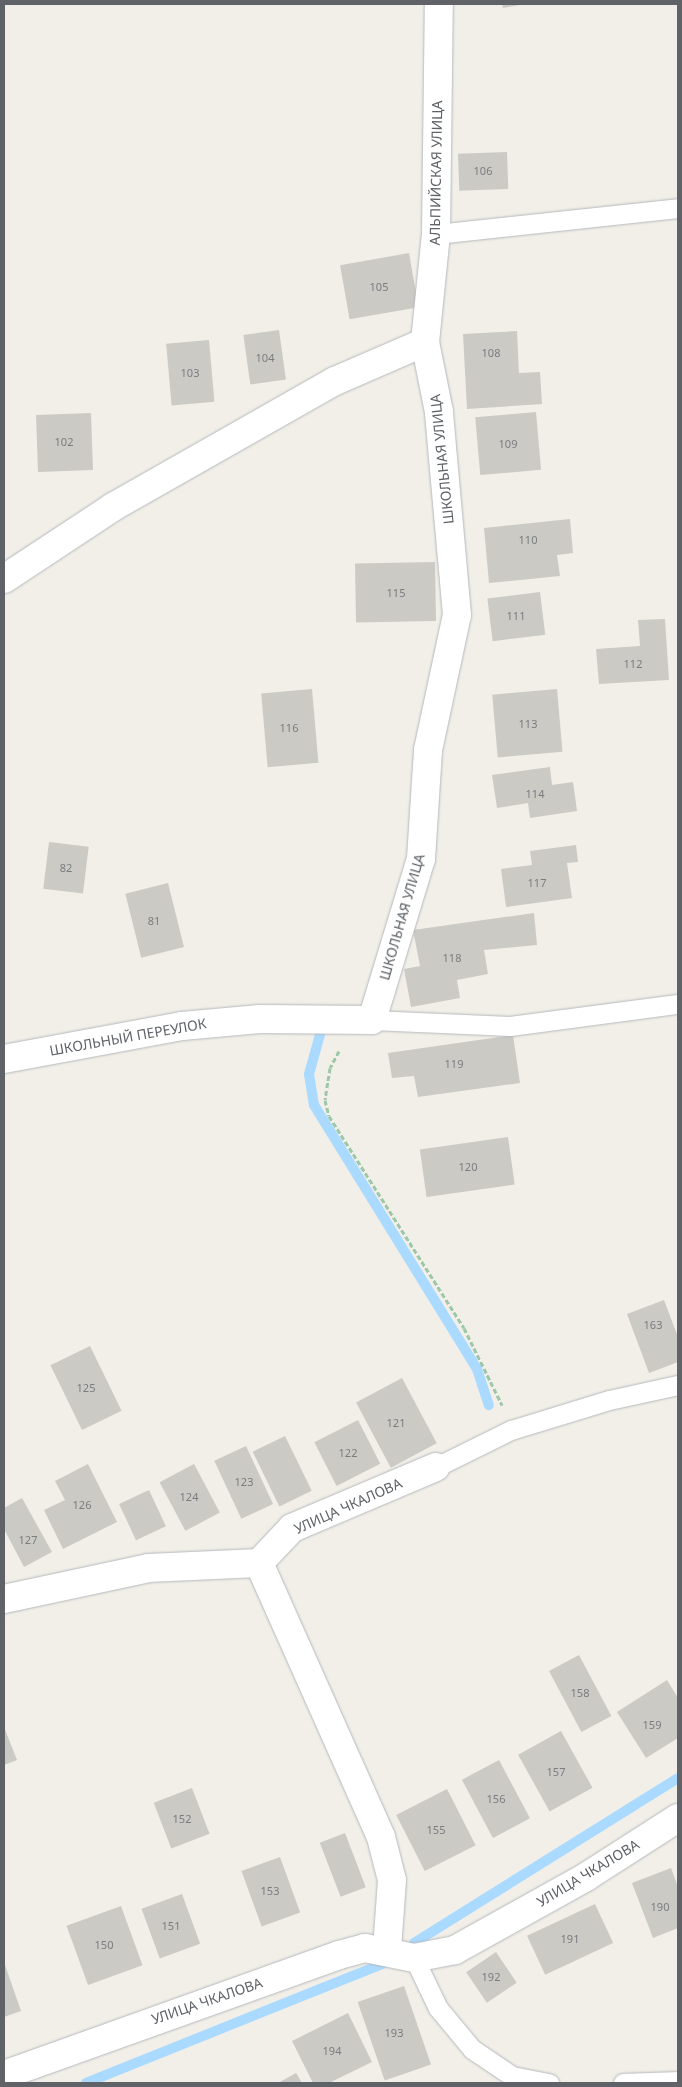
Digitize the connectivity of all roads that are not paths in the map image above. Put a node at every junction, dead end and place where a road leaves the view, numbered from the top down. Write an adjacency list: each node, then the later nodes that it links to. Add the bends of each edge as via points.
1 (439, 4): 3 (street, АЛЬПИЙСКАЯ УЛИЦА)
2 (678, 208): 3 (lane)
3 (436, 234): 4 (street, АЛЬПИЙСКАЯ УЛИЦА)
4 (425, 342): 5 (street, via 335,381 113,507); 7 (street, ШКОЛЬНАЯ УЛИЦА, via 439,412 457,615 428,750 421,859)
5 (4, 578)
6 (678, 1004): 7 (lane, via 510,1026)
7 (372, 1020): 8 (street, ШКОЛЬНЫЙ ПЕРЕУЛОК, via 260,1019 182,1026)
8 (4, 1059)
9 (678, 1385): 10 (lane, via 609,1400 511,1430)
10 (436, 1467): 11 (street, УЛИЦА ЧКАЛОВА, via 292,1528)
11 (258, 1563): 12 (street, via 148,1568); 14 (street, via 381,1836 392,1880)
12 (4, 1599)
13 (678, 1818): 15 (street, УЛИЦА ЧКАЛОВА, via 586,1878 455,1950)
14 (387, 1950): 15 (street, УЛИЦА ЧКАЛОВА); 16 (street, УЛИЦА ЧКАЛОВА, via 365,1948 339,1955)
15 (414, 1958): 18 (lane, via 438,2008 472,2049 512,2076)
16 (4, 2075)
17 (678, 2081): 19 (lane)
18 (549, 2083)
19 (623, 2083)

